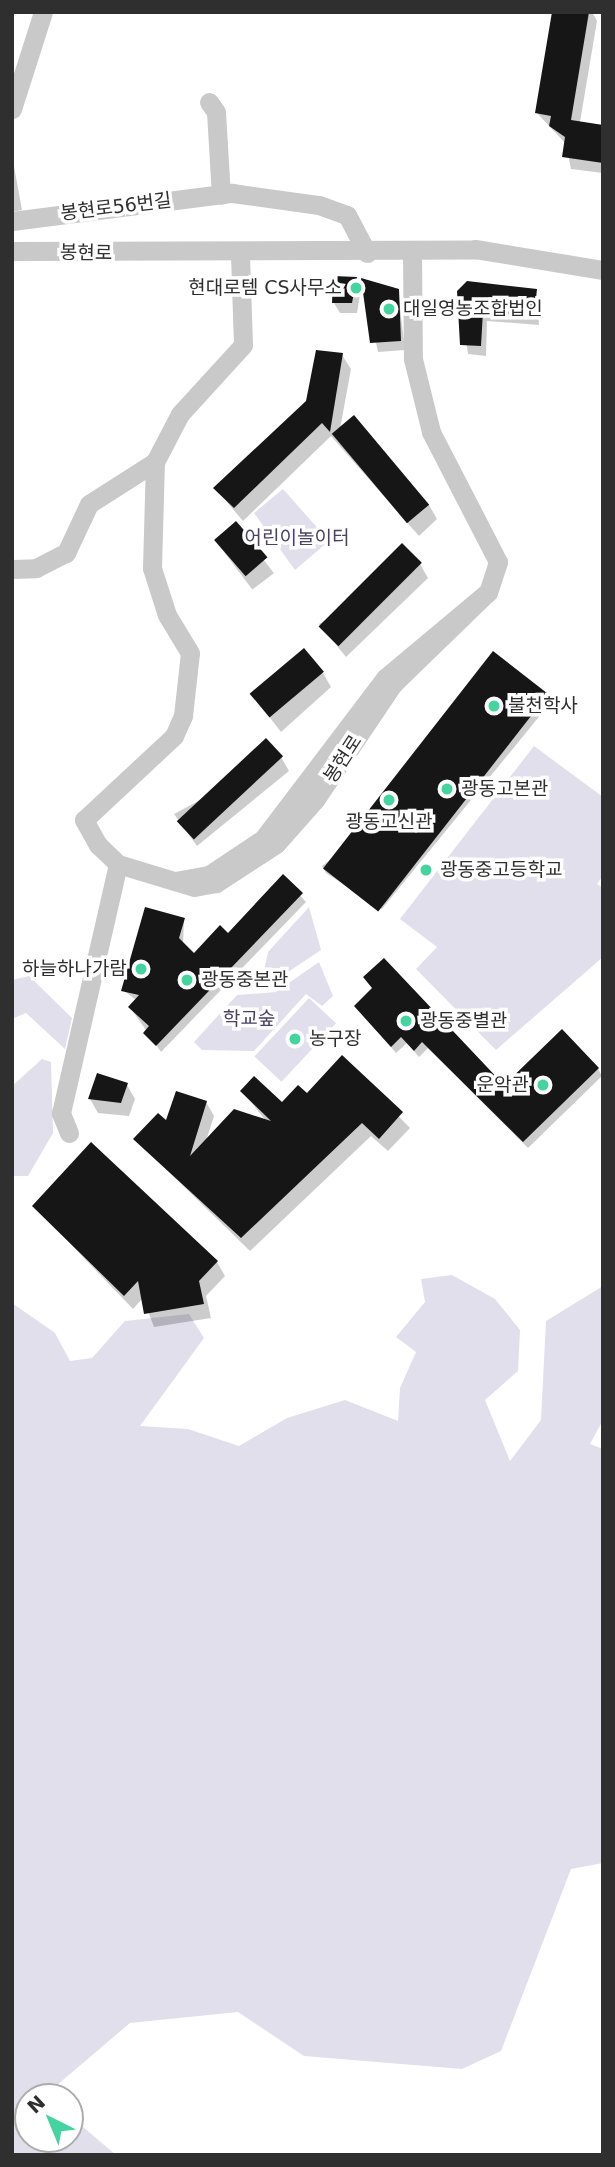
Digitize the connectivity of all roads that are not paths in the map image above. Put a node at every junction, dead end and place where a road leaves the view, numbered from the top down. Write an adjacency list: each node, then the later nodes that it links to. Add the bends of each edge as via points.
1 (43, 12): 3 (street)
2 (209, 102): 4 (street, via 216,111)
3 (12, 109)
4 (220, 195): 5 (street, 봉현로56번길); 8 (street, 봉현로56번길, via 319,205 347,215)
5 (12, 222)
6 (12, 251): 9 (street, 봉현로)
7 (412, 252): 8 (street, 봉현로); 10 (street, 봉현로, via 475,249); 13 (street, 봉현로, via 412,359 431,432 498,562 488,592 393,684 316,800 276,844 216,883 194,887)
8 (368, 253): 9 (street, 봉현로)
9 (240, 254): 11 (street, via 243,345 180,414)
10 (603, 270)
11 (155, 462): 12 (street, via 89,504 66,553 36,568); 13 (street, 봉현로, via 152,568 167,615 190,653 183,716 174,736 84,820)
12 (12, 569)
13 (118, 864): 14 (street, via 61,1113)
14 (69, 1133)

